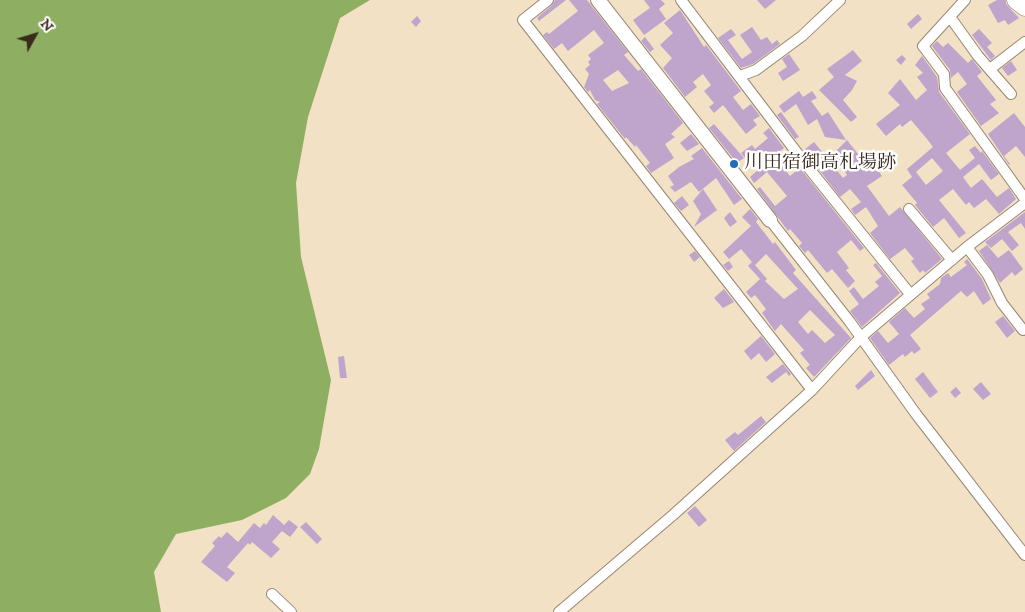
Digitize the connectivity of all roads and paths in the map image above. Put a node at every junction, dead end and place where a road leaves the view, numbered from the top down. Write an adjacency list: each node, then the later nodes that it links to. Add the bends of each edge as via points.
1 (548, 0): 22 (street, via 523,20)
2 (598, 0): 16 (street)
3 (681, 0): 11 (street)
4 (840, 0): 11 (street, via 802,36 756,70)
5 (965, 0): 8 (street)
6 (1016, 0): 7 (highway)
7 (1025, 7)
8 (950, 17): 10 (street); 13 (street, via 923,46 944,74 945,88)
9 (1025, 42): 10 (street)
10 (990, 69): 12 (street)
11 (740, 76): 19 (street, via 807,166)
12 (1011, 94)
13 (1025, 199)
14 (1025, 203): 17 (street)
15 (909, 209): 18 (street)
16 (770, 220): 21 (street)
17 (967, 248): 18 (street); 20 (street)
18 (952, 260): 19 (street)
19 (910, 294): 21 (street)
20 (1023, 330)
21 (861, 337): 22 (street); 23 (street)
22 (812, 390): 26 (street)
23 (1025, 555)
24 (272, 594): 25 (street)
25 (290, 612)
26 (559, 612)

